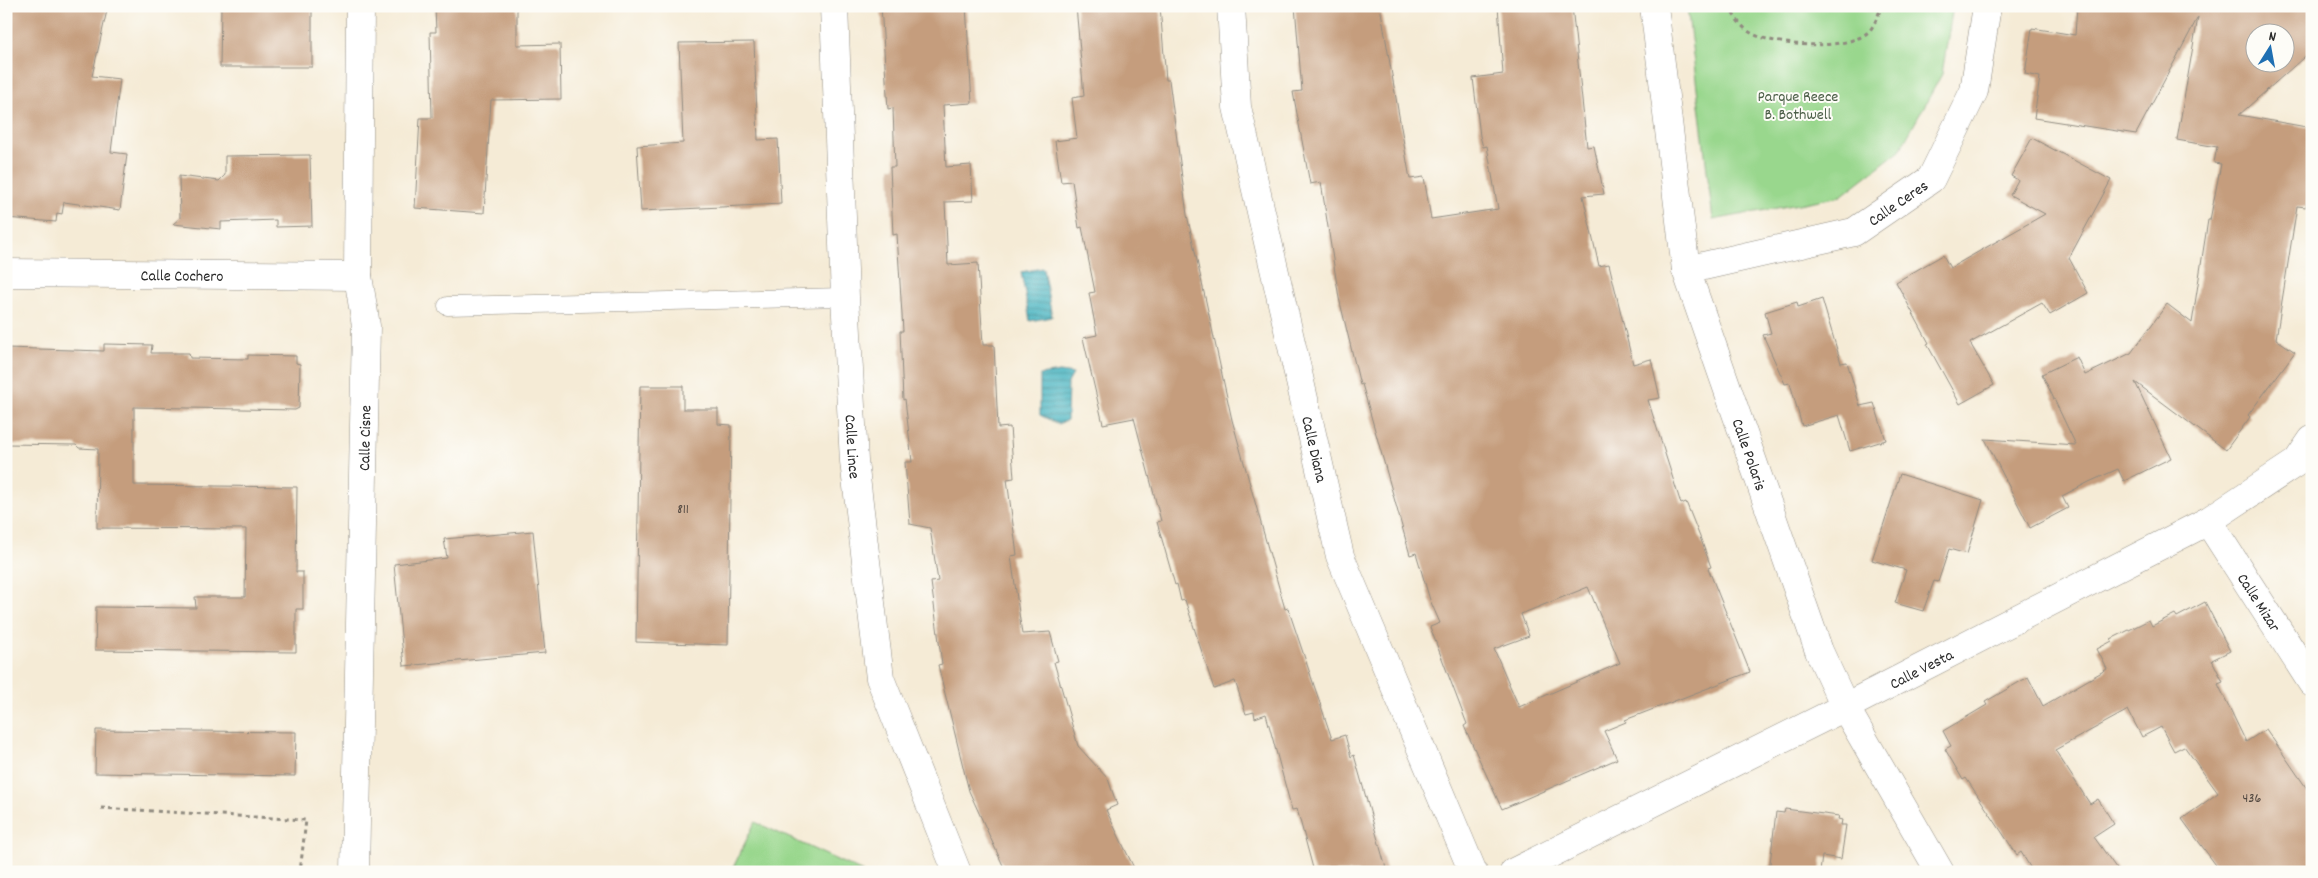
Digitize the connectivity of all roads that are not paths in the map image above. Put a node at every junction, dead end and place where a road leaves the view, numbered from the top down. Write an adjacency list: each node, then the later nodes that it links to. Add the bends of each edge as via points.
1 (360, 6): 8 (street, Calle Cisne)
2 (834, 6): 9 (street, Calle Lince)
3 (1231, 6): 17 (street, Calle Diana, via 1237,107 1340,556)
4 (1654, 6): 6 (street, Calle Polaris)
5 (1988, 6): 6 (street, Calle Ceres, via 1974,91 1931,179 1854,232)
6 (1686, 270): 14 (street, Calle Polaris, via 1819,650)
7 (6, 273): 8 (street, Calle Cochero)
8 (358, 276): 15 (street, Calle Cisne, via 366,326)
9 (845, 297): 10 (lane); 16 (street, Calle Lince, via 854,461 880,678)
10 (447, 306)
11 (2312, 440): 12 (street, Calle Vesta, via 2298,462)
12 (2208, 521): 13 (street, Calle Mizar); 14 (street, Calle Vesta)
13 (2312, 682)
14 (1845, 707): 18 (street, Calle Vesta); 19 (street, Calle Polaris)
15 (355, 872)
16 (957, 872)
17 (1473, 872)
18 (1514, 872)
19 (1940, 872)

